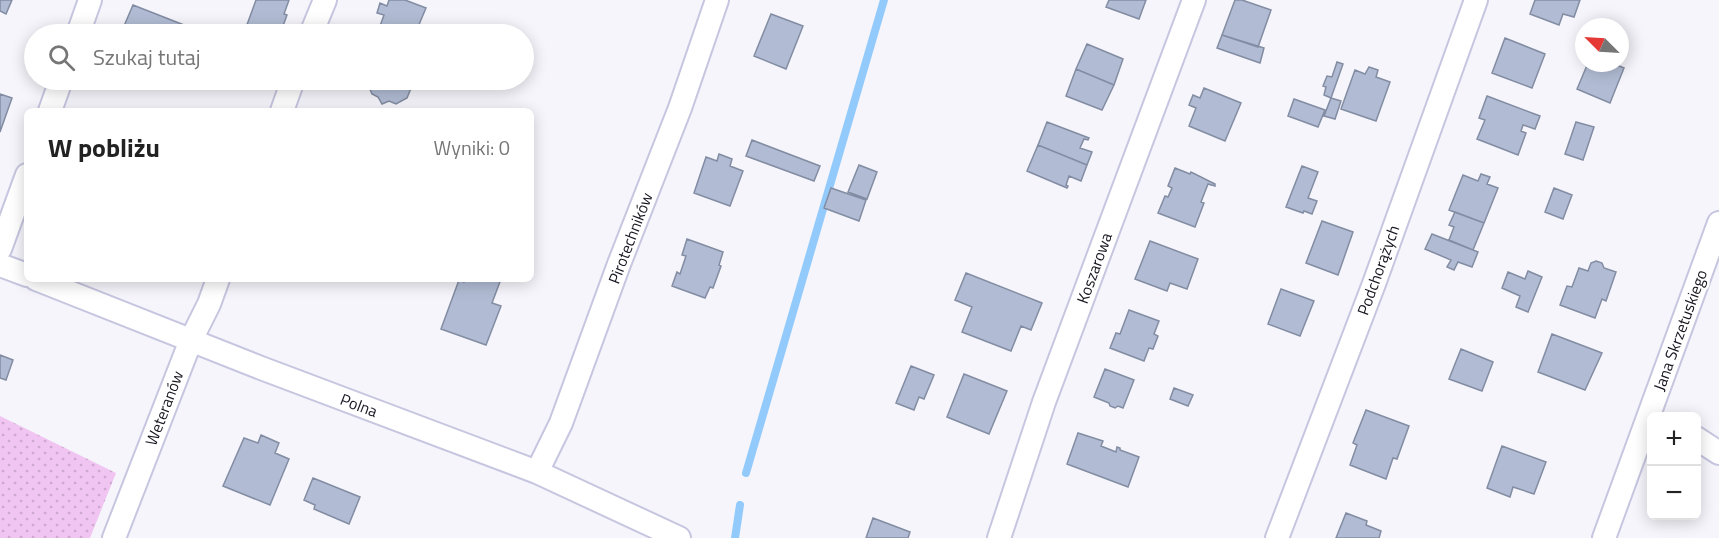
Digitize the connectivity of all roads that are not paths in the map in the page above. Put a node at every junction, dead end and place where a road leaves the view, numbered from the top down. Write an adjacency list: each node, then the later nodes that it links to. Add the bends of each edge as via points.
1 (90, 0): 6 (street)
2 (325, 0): 7 (street)
3 (717, 0): 24 (street, Pirotechników, via 561,423)
4 (1194, 0): 27 (street, Koszarowa, via 1044,402)
5 (1476, 0): 28 (street, Podchorążych)
6 (82, 24)
7 (315, 24)
8 (58, 90): 10 (street)
9 (289, 90): 11 (street)
10 (51, 108)
11 (283, 108)
12 (24, 183): 14 (street)
13 (1719, 223): 20 (street, Jana Skrzetuskiego)
14 (0, 249)
15 (0, 265): 16 (street)
16 (24, 274)
17 (44, 282): 19 (street, Polna)
18 (217, 282): 19 (street, Weteranów)
19 (191, 340): 24 (street, Polna); 25 (street, Weteranów)
20 (1658, 412)
21 (1647, 438): 29 (street, Jana Skrzetuskiego)
22 (1701, 441): 23 (street)
23 (1719, 453)
24 (537, 472): 26 (street, Polna)
25 (114, 538)
26 (679, 538)
27 (999, 538)
28 (1277, 538)
29 (1604, 538)

